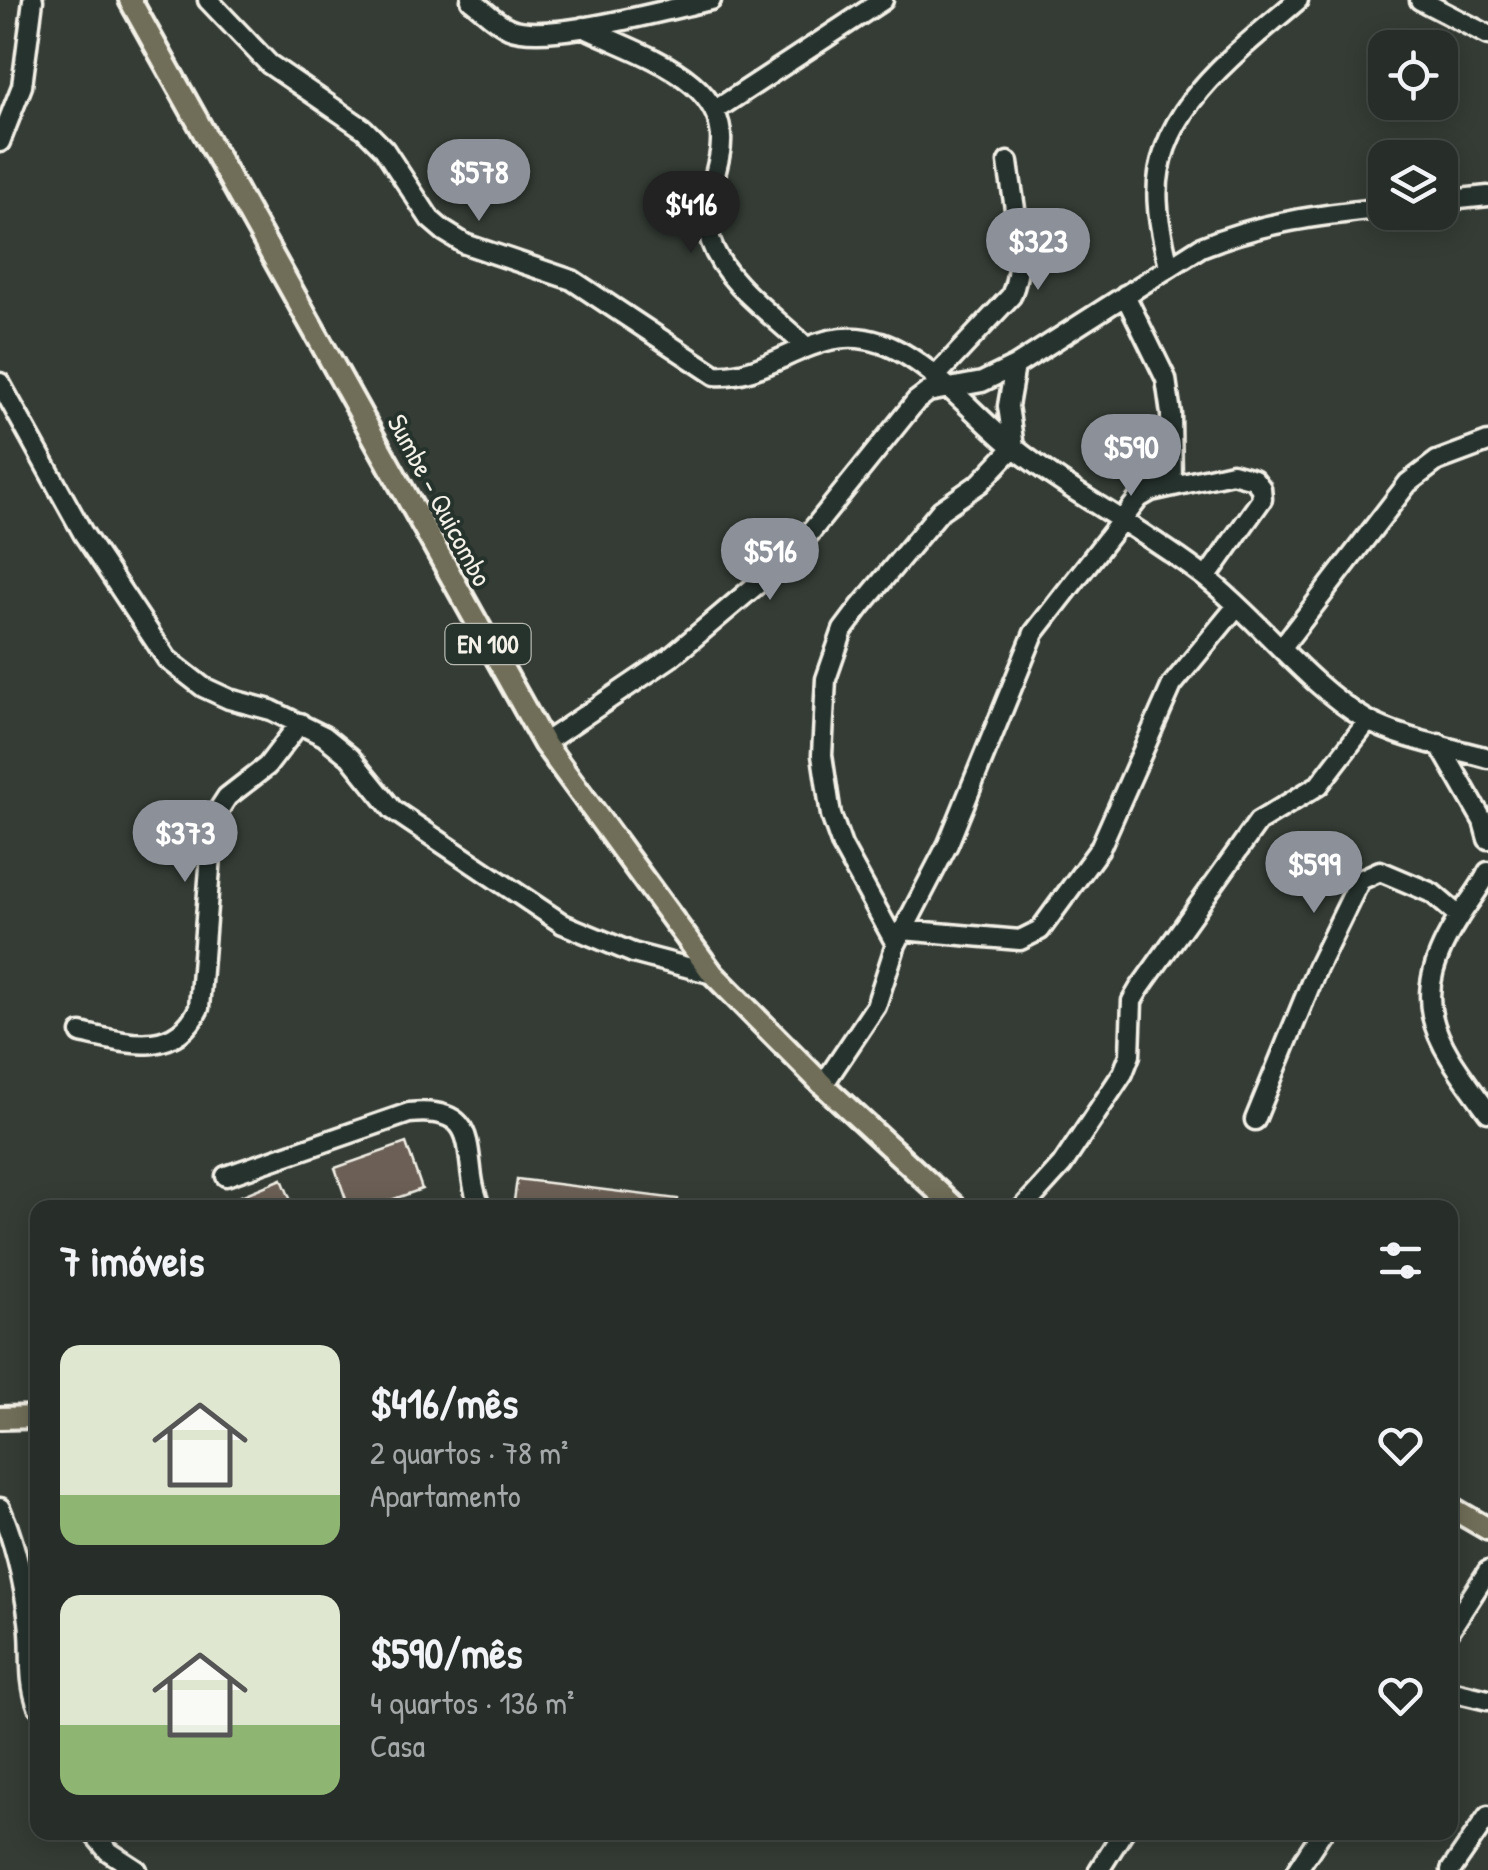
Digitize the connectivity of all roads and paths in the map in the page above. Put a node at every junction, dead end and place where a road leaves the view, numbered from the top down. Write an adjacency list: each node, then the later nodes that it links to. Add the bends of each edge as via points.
1 (32, 0): 12 (street, via 22,86)
2 (130, 0): 32 (main road, Sumbe - Quicombo / EN 100)
3 (208, 0): 19 (street, via 269,64 364,129 430,219 465,244 572,280 714,375 755,370)
4 (471, 0): 9 (street, via 523,32)
5 (711, 0): 9 (street)
6 (882, 0): 11 (street)
7 (1298, 0): 17 (street, via 1220,69 1170,134 1157,204)
8 (1420, 0): 10 (street)
9 (583, 27): 11 (street, via 686,77)
10 (1488, 35)
11 (717, 109): 19 (street, via 724,139 708,221 712,244 728,272)
12 (0, 142)
13 (1008, 162): 22 (street, via 1017,281)
14 (1488, 196): 15 (street)
15 (1458, 199)
16 (1368, 210): 17 (street, via 1261,225 1201,247)
17 (1169, 268): 18 (street)
18 (1126, 295): 20 (street); 25 (street, via 1166,379)
19 (804, 345): 22 (street, via 854,338 880,342)
20 (1015, 366): 22 (street, via 982,382); 24 (street, via 1008,406)
21 (0, 383): 31 (street, via 83,533 167,660 204,688)
22 (939, 383): 24 (street); 32 (street, via 898,421 794,554 671,657)
23 (1488, 442): 29 (street, via 1420,470)
24 (1014, 448): 26 (street); 38 (street, via 980,484 942,510 852,618 829,667 822,755 831,815 842,846)
25 (1172, 486): 26 (street, via 1139,498); 27 (street, via 1232,473 1262,488 1256,510)
26 (1121, 520): 27 (street); 38 (street, via 1034,633 948,844)
27 (1206, 578): 28 (street)
28 (1237, 606): 29 (street); 38 (street, via 1172,685 1100,848 1040,930 1020,940)
29 (1282, 646): 30 (street, via 1318,686)
30 (1368, 721): 33 (street); 47 (street, via 1319,785 1258,822 1139,989 1124,1072)
31 (300, 723): 39 (street, via 350,757 393,810 563,924 633,953); 40 (street, via 214,817 199,1008 190,1028 168,1041 130,1044)
32 (544, 743): 39 (main road, Sumbe - Quicombo / EN 100)
33 (1440, 744): 34 (street); 35 (street)
34 (1488, 758)
35 (1488, 839)
36 (1488, 872): 37 (street)
37 (1459, 916): 42 (street, via 1430,979 1430,1012 1440,1043); 43 (street, via 1432,893 1380,871 1360,880)
38 (899, 937): 41 (street, via 870,1018)
39 (713, 974): 41 (main road, Sumbe - Quicombo / EN 100)
40 (81, 1033)
41 (823, 1085): 46 (main road, Sumbe - Quicombo / EN 100)
42 (1488, 1112)
43 (1256, 1120)
44 (226, 1176): 45 (street, via 431,1111 446,1115 470,1142)
45 (478, 1200)
46 (947, 1200)
47 (1031, 1200)
48 (0, 1418): 49 (main road)
49 (30, 1418)
50 (0, 1508): 55 (street)
51 (1458, 1513): 52 (main road)
52 (1488, 1530)
53 (1488, 1571): 54 (street)
54 (1458, 1618)
55 (30, 1646)
56 (1458, 1693): 57 (street)
57 (1488, 1700)
58 (1488, 1816): 65 (street)
59 (99, 1840): 62 (street)
60 (1118, 1840): 63 (street)
61 (1317, 1840): 64 (street)
62 (138, 1870)
63 (1099, 1870)
64 (1297, 1870)
65 (1451, 1870)

